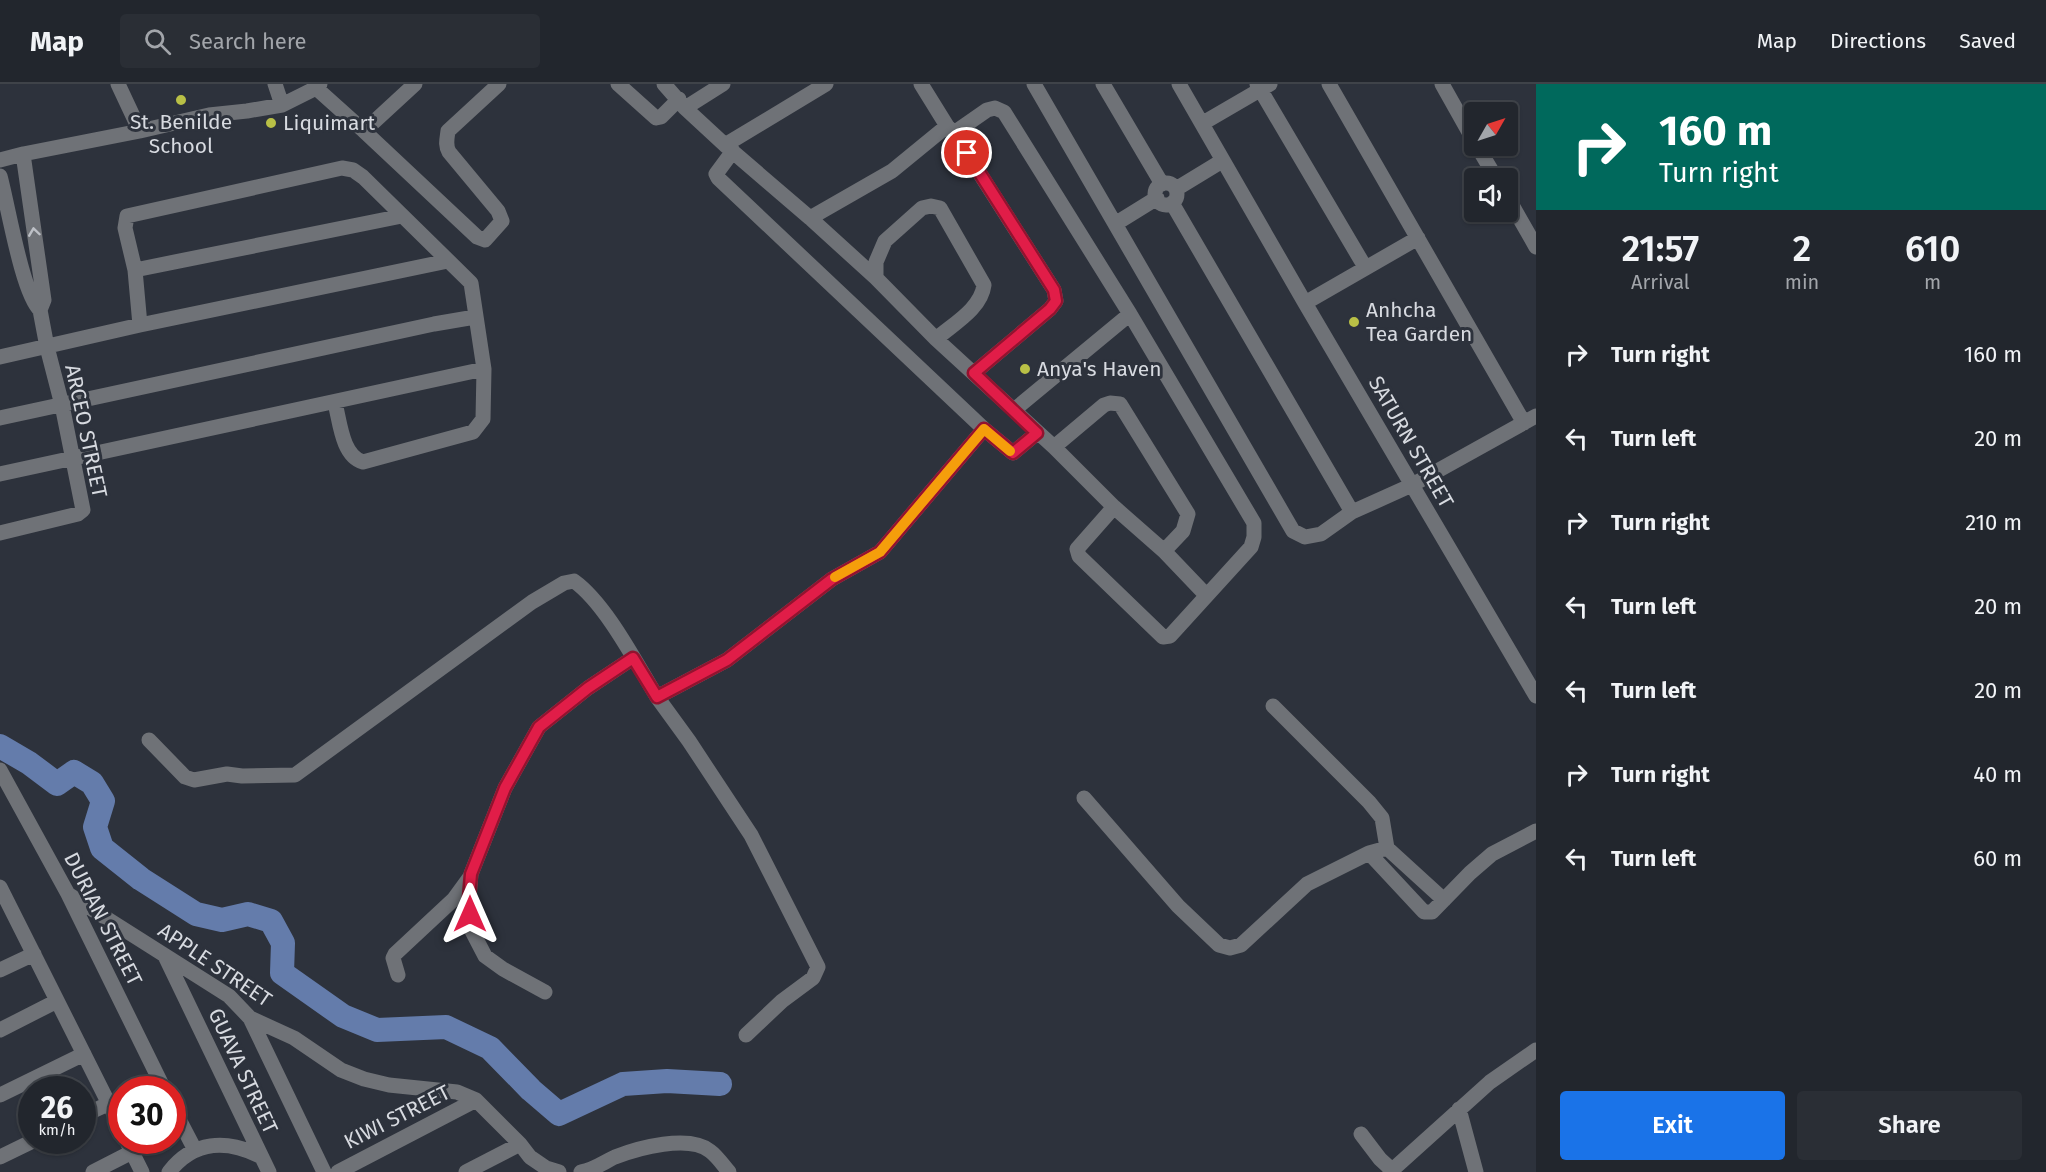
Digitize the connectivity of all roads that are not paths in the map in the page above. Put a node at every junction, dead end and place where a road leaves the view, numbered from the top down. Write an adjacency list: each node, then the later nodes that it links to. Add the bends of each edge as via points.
1 (117, 84): 22 (street)
2 (275, 84): 18 (street)
3 (415, 84): 23 (street)
4 (499, 84): 23 (street, via 448,131 446,146 498,211 502,221 485,240 477,237)
5 (618, 84): 17 (street, via 657,118)
6 (664, 84): 17 (street)
7 (723, 84): 17 (street)
8 (826, 84): 24 (street)
9 (921, 84): 21 (street)
10 (1034, 84): 35 (street)
11 (1103, 84): 29 (street)
12 (1179, 84): 19 (street, SATURN STREET)
13 (1329, 84): 36 (street)
14 (1442, 84): 20 (street)
15 (318, 86): 18 (street); 23 (street)
16 (1262, 86): 19 (street); 39 (street)
17 (682, 103): 24 (street)
18 (282, 105): 22 (street, via 209,115)
19 (1203, 123): 27 (street, SATURN STREET)
20 (1464, 123)
21 (951, 130): 34 (street, via 892,171); 46 (street, via 987,110 1004,112); 53 (street, via 1054,290 1056,301)
22 (140, 131): 25 (street)
23 (364, 131)
24 (729, 148): 34 (street); 59 (street, via 716,174 718,178)
25 (23, 154): 26 (street); 30 (street)
26 (0, 160)
27 (1222, 161): 29 (street); 44 (street, SATURN STREET)
28 (0, 176): 31 (street)
29 (1167, 194): 35 (street); 66 (street)
30 (30, 199): 31 (street); 40 (street, one-way to 30)
31 (8, 204): 42 (street)
32 (402, 216): 38 (street); 41 (street); 41 (street, via 363,177 342,168 130,214 125,228)
33 (1518, 216): 37 (street)
34 (810, 218): 43 (street)
35 (1115, 224): 66 (street, via 1293,531 1305,537 1321,534)
36 (1418, 238): 39 (street); 58 (street)
37 (1536, 247)
38 (448, 261): 47 (street, via 471,283); 48 (street)
39 (1365, 267): 44 (street)
40 (40, 268): 42 (street); 45 (street, via 44,300)
41 (135, 270): 48 (street)
42 (23, 272): 45 (street, via 32,301)
43 (876, 278): 49 (street); 49 (street, via 876,262 885,241 922,208 940,208 984,285 976,304)
44 (1305, 303): 64 (street, SATURN STREET)
45 (40, 310): 50 (street, ARCEO STREET)
46 (1130, 314): 56 (street); 69 (street, via 1254,523 1251,547)
47 (475, 317): 52 (street); 55 (street)
48 (140, 325): 50 (street)
49 (936, 339): 53 (street)
50 (46, 347): 51 (street); 55 (street, ARCEO STREET)
51 (0, 357)
52 (484, 369): 54 (street); 54 (street, via 483,419 473,432 363,462 348,452)
53 (974, 373): 56 (street)
54 (335, 403): 62 (street)
55 (62, 405): 57 (street); 62 (street, ARCEO STREET)
56 (1014, 410): 60 (street)
57 (0, 418)
58 (1530, 420): 64 (street)
59 (984, 429): 60 (street, via 1013,453); 72 (street, via 880,552 832,579 727,660)
60 (1037, 433): 61 (street)
61 (1054, 447): 65 (street); 68 (street, via 1104,405 1120,404 1188,514 1183,531)
62 (72, 458): 63 (street); 67 (street, ARCEO STREET, via 83,504 81,513)
63 (0, 474)
64 (1412, 484): 66 (street); 71 (street, SATURN STREET)
65 (1114, 507): 68 (street); 69 (street, via 1077,549 1079,556 1163,637 1170,636)
66 (1352, 512)
67 (0, 533)
68 (1164, 551): 69 (street)
69 (1206, 596)
70 (633, 658): 72 (street); 74 (street, via 586,590 574,581 532,602 295,775 227,774 194,780 185,777); 80 (street, via 539,727 505,788)
71 (1536, 696)
72 (657, 697): 93 (street, via 751,835 818,967 813,978)
73 (1273, 706): 78 (street, via 1382,818)
74 (149, 740)
75 (0, 770): 82 (street, DURIAN STREET)
76 (1084, 798): 79 (street, via 1178,906 1219,945 1230,948 1240,945 1307,884)
77 (1536, 831): 83 (street, via 1492,854)
78 (1387, 848): 79 (street); 83 (street)
79 (1369, 853): 83 (street, via 1424,912 1432,912)
80 (471, 874): 88 (street, via 454,899 395,954); 89 (street, via 472,931 484,956)
81 (0, 887): 84 (street)
82 (68, 894): 86 (street, APPLE STREET); 96 (street, DURIAN STREET)
83 (1444, 900)
84 (4, 905): 85 (street)
85 (34, 954): 87 (street); 90 (street)
86 (165, 956): 91 (street, APPLE STREET, via 229,996); 109 (street, GUAVA STREET)
87 (0, 970)
88 (398, 975)
89 (545, 992)
90 (57, 1001): 92 (street); 94 (street)
91 (250, 1018): 98 (street, APPLE STREET, via 294,1038 341,1070 364,1079 457,1092); 116 (street)
92 (0, 1030)
93 (746, 1035)
94 (84, 1054): 97 (street); 99 (street)
95 (1534, 1057): 100 (street, via 1490,1082)
96 (158, 1076)
97 (0, 1095)
98 (476, 1100): 104 (street, APPLE STREET); 117 (street, KIWI STREET)
99 (108, 1104): 101 (street)
100 (1459, 1109): 111 (street); 122 (street)
101 (96, 1110)
102 (186, 1133): 106 (street)
103 (1361, 1134): 111 (street)
104 (520, 1144): 118 (street); 119 (street, APPLE STREET, via 530,1156)
105 (18, 1148): 110 (street)
106 (195, 1150): 109 (street, via 228,1144); 114 (street)
107 (118, 1154): 112 (street)
108 (133, 1154): 113 (street)
109 (260, 1156): 115 (street, GUAVA STREET)
110 (0, 1157)
111 (1391, 1171)
112 (93, 1172)
113 (142, 1172)
114 (168, 1172)
115 (268, 1172)
116 (324, 1172)
117 (338, 1172)
118 (466, 1172)
119 (559, 1172)
120 (586, 1172): 121 (street, via 629,1152 683,1143 710,1150)
121 (729, 1172)
122 (1476, 1172)

